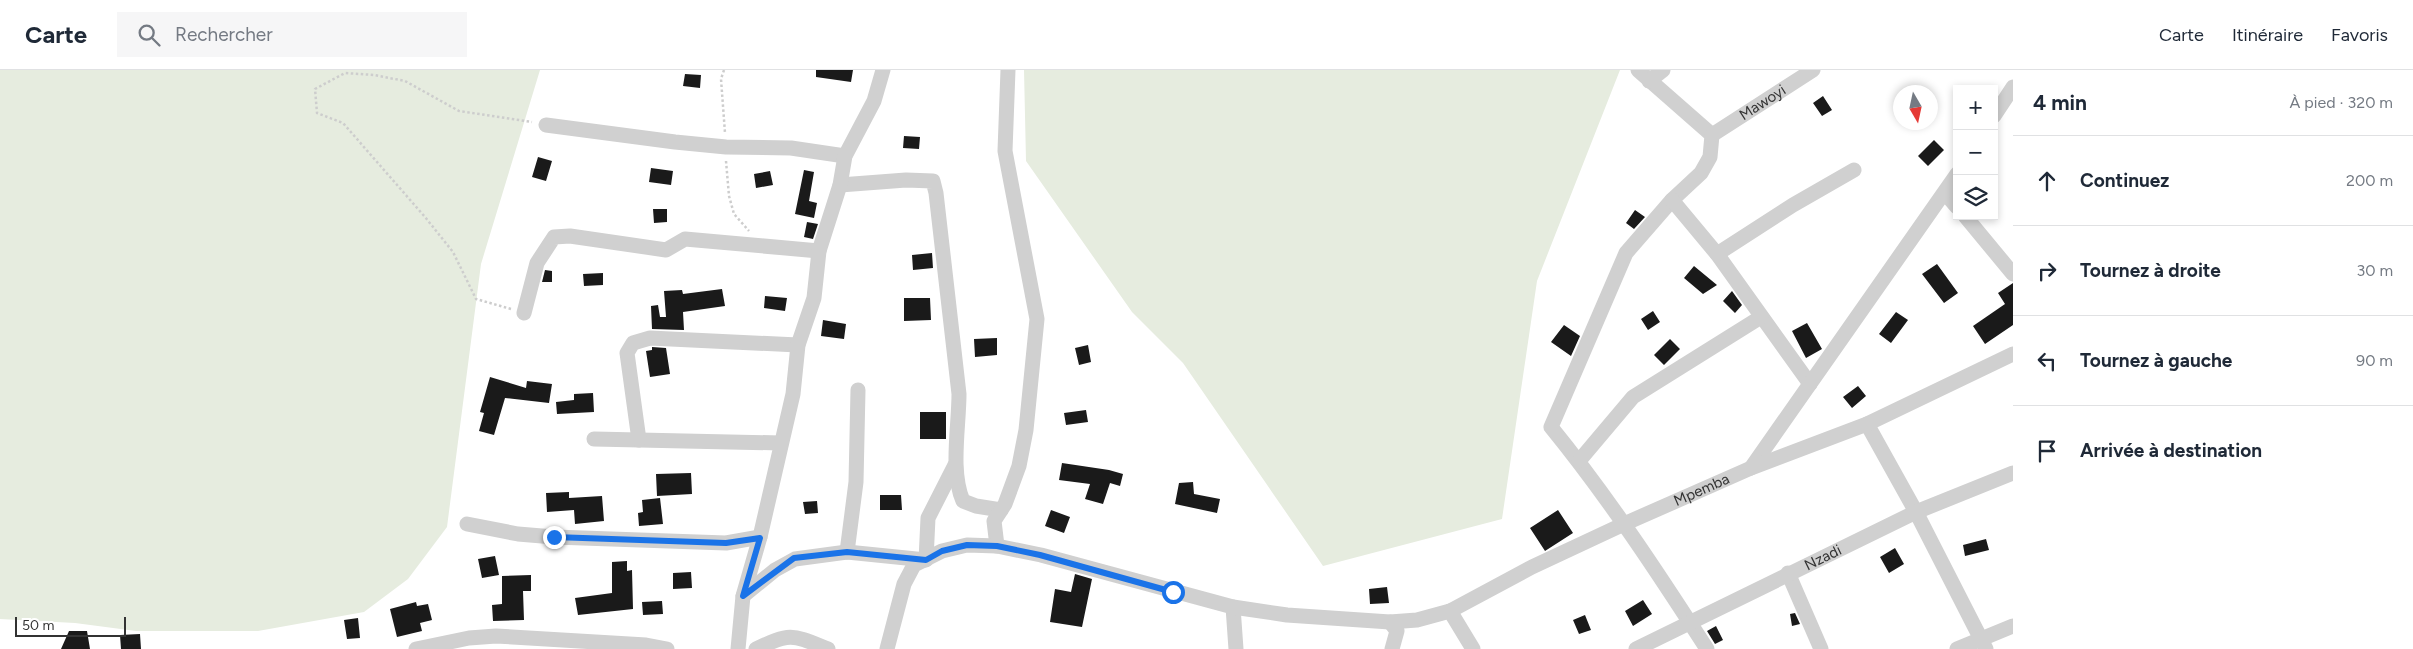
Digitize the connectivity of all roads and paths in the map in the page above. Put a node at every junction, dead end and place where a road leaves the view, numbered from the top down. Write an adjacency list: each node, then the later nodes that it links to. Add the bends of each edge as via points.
1 (882, 70): 11 (street, via 874,101)
2 (1008, 70): 36 (street, via 1005,151 1037,319 1019,466)
3 (1638, 70): 6 (street)
4 (1663, 70): 6 (street)
5 (1813, 70): 10 (street, Mawoyi)
6 (1649, 81): 10 (street)
7 (2013, 87): 8 (street)
8 (1998, 110)
9 (546, 125): 11 (street, via 675,142 792,148); 22 (path, via 458,110 405,81 374,75 345,73 315,89 317,113 343,123 425,217 453,252 476,298)
10 (1712, 135): 16 (street, via 1710,157 1701,173)
11 (845, 156): 14 (street)
12 (1854, 170): 20 (street, via 1792,205)
13 (1956, 175): 15 (street)
14 (840, 185): 19 (street); 33 (street, via 932,181 959,394)
15 (1945, 192): 17 (street); 26 (street)
16 (1672, 200): 20 (street); 32 (street, via 1626,253 1551,427)
17 (1953, 202)
18 (1968, 220): 21 (street)
19 (819, 251): 22 (street, via 685,240 666,250 554,236 537,263); 24 (street, via 814,298)
20 (1717, 254): 23 (street)
21 (2013, 274)
22 (524, 312)
23 (1761, 317): 26 (street); 32 (street, via 1633,397)
24 (798, 345): 30 (street, via 650,338 633,343 627,353); 31 (street, via 793,394)
25 (2013, 354): 28 (street, Mpemba)
26 (1810, 384): 34 (street)
27 (858, 390): 42 (street, via 856,482)
28 (1867, 424): 34 (street, Mpemba); 37 (street)
29 (594, 439): 30 (street)
30 (638, 440): 31 (street)
31 (781, 443): 40 (street)
32 (1579, 461): 39 (street)
33 (955, 464): 36 (street, via 963,501); 43 (street, via 928,518)
34 (1751, 468): 39 (street, Mpemba)
35 (2013, 473): 37 (street, Nzadi)
36 (1001, 510): 41 (street, via 994,521)
37 (1916, 512): 44 (street, Nzadi); 51 (street)
38 (468, 524): 40 (street, via 554,537 726,543)
39 (1624, 524): 47 (street, Mpemba, via 1532,567); 49 (street)
40 (760, 538): 45 (street)
41 (997, 546): 43 (street, Mpemba, via 953,547); 46 (street, Mpemba)
42 (847, 552): 43 (street); 45 (street, via 794,558)
43 (926, 560): 57 (street, Mpemba, via 914,565 904,584)
44 (1788, 574): 49 (street, Nzadi); 63 (street)
45 (743, 596): 54 (street)
46 (1233, 607): 48 (street, Mpemba, via 1287,615); 58 (street)
47 (1450, 611): 48 (street, Mpemba, via 1417,620); 60 (street)
48 (1390, 622): 59 (street, via 1397,631)
49 (1689, 622): 61 (street, Nzadi); 62 (street)
50 (2013, 626): 51 (street)
51 (1983, 644): 64 (street)
52 (416, 649): 53 (street, via 496,636)
53 (667, 649)
54 (738, 649)
55 (756, 649): 56 (street, via 791,636)
56 (828, 649)
57 (887, 649)
58 (1236, 649)
59 (1392, 649)
60 (1473, 649)
61 (1636, 649)
62 (1707, 649)
63 (1821, 649)
64 (1957, 649)

